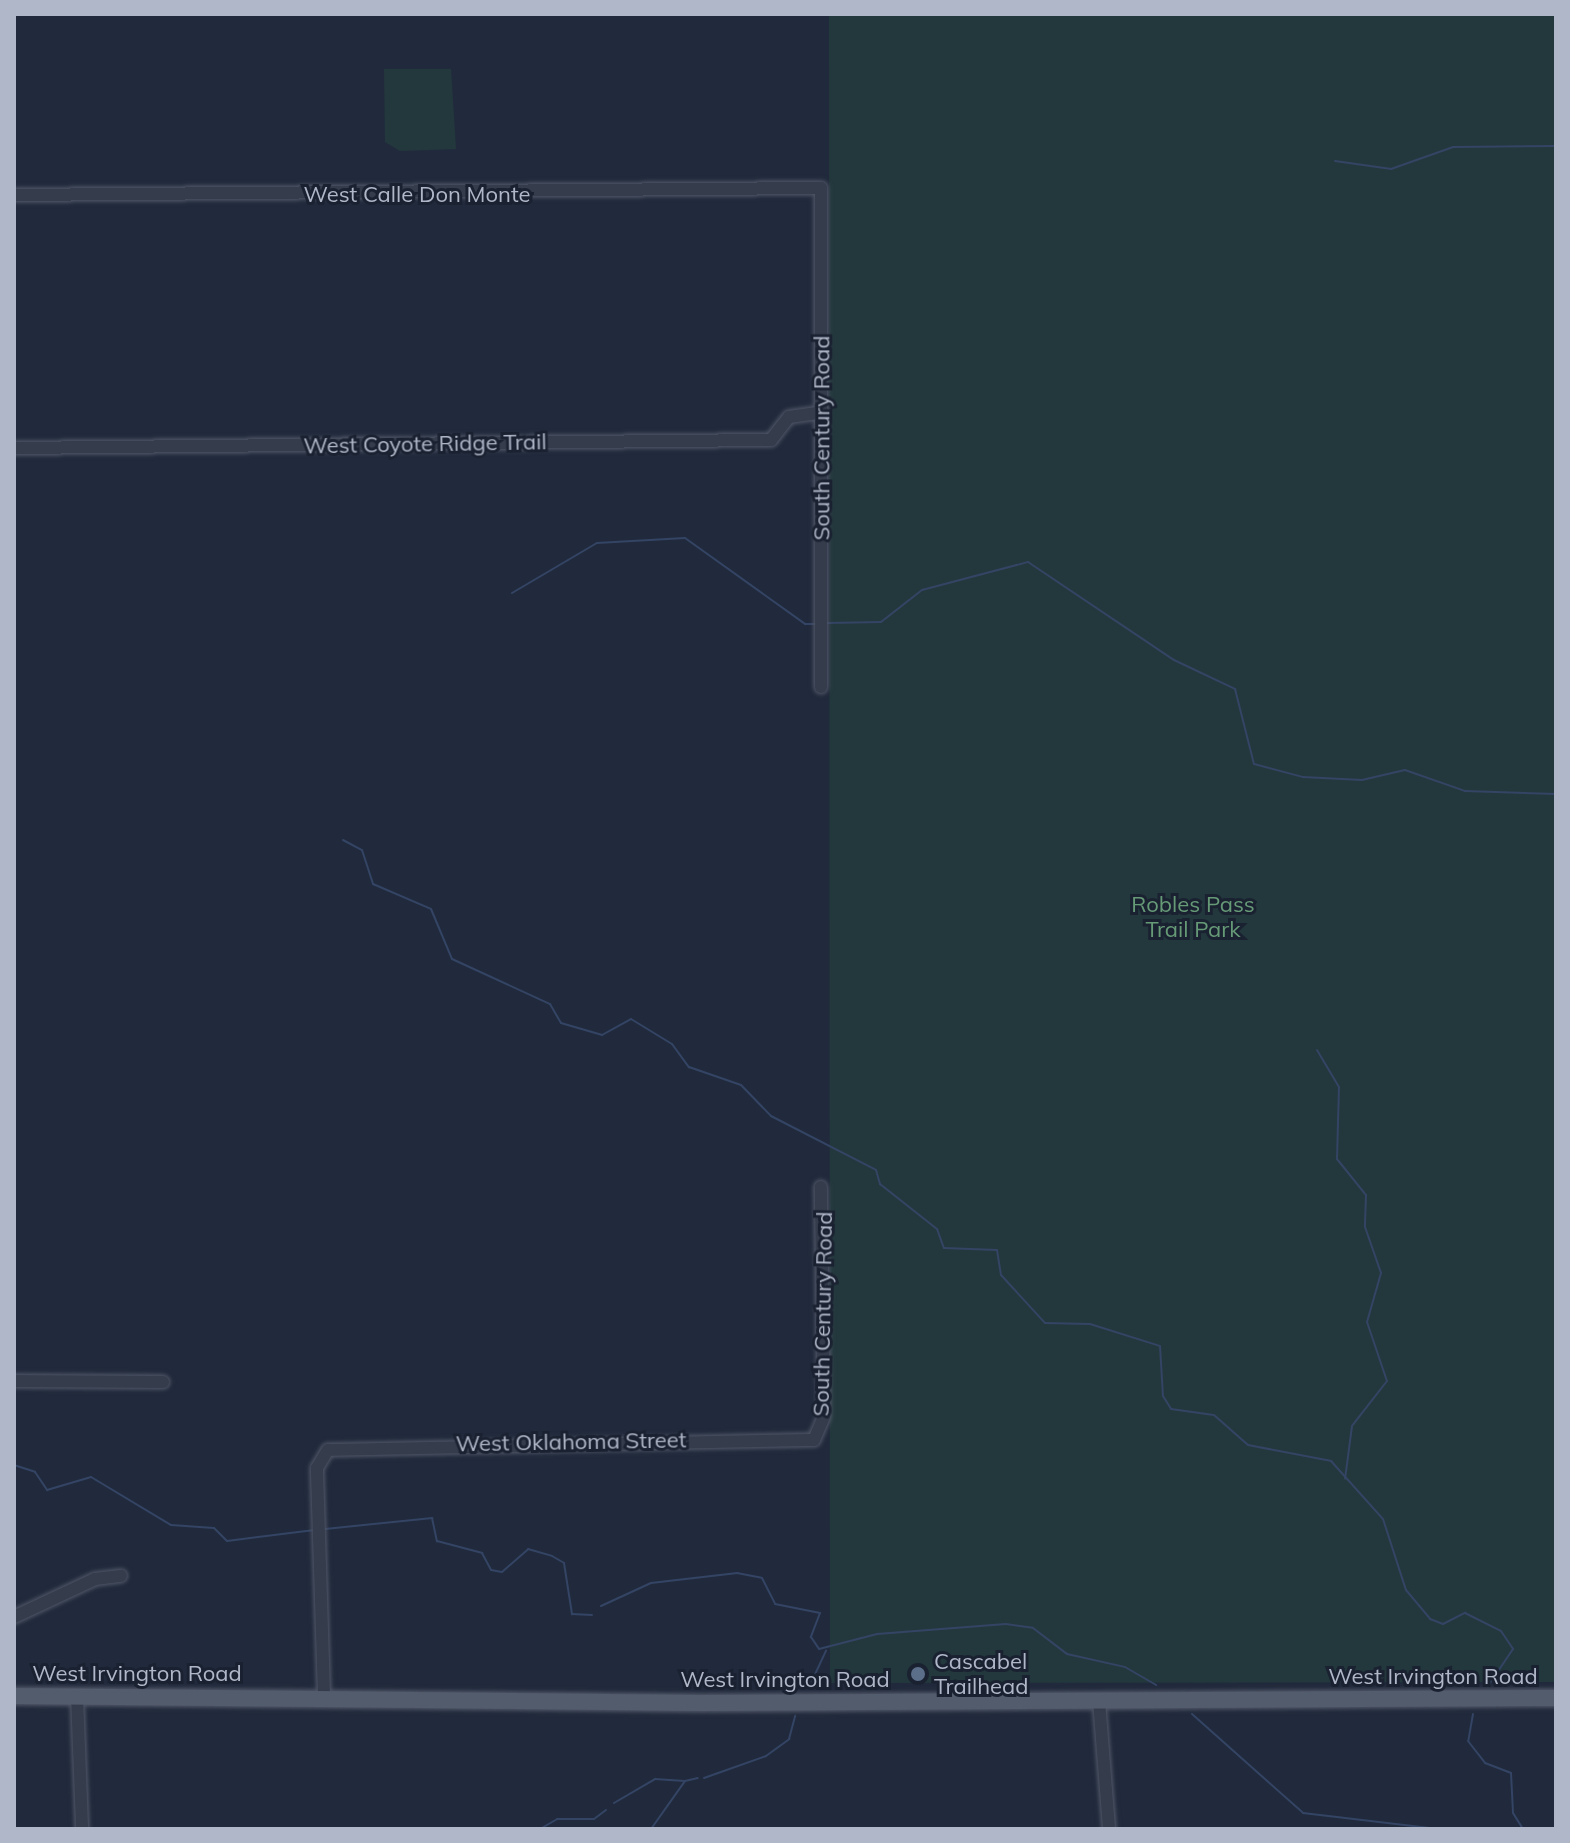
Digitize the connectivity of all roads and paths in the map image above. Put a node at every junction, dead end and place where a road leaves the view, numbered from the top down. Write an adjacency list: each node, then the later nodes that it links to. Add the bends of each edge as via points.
1 (821, 188): 2 (street, West Calle Don Monte); 3 (street, South Century Road)
2 (14, 195)
3 (823, 412): 4 (street, West Coyote Ridge Trail, via 789,417 771,440); 5 (street, South Century Road)
4 (14, 448)
5 (821, 687)
6 (821, 1187): 9 (street, South Century Road, via 824,1416)
7 (14, 1381): 8 (street)
8 (163, 1382)
9 (814, 1440): 12 (street, West Oklahoma Street, via 328,1450 317,1468)
10 (121, 1576): 11 (street, via 95,1579)
11 (15, 1615)
12 (324, 1695): 14 (main road, West Irvington Road); 16 (main road, West Irvington Road)
13 (14, 1696): 14 (main road, West Irvington Road)
14 (77, 1696): 17 (street)
15 (1556, 1698): 16 (main road, West Irvington Road)
16 (1099, 1701): 18 (street)
17 (82, 1829)
18 (1109, 1829)

